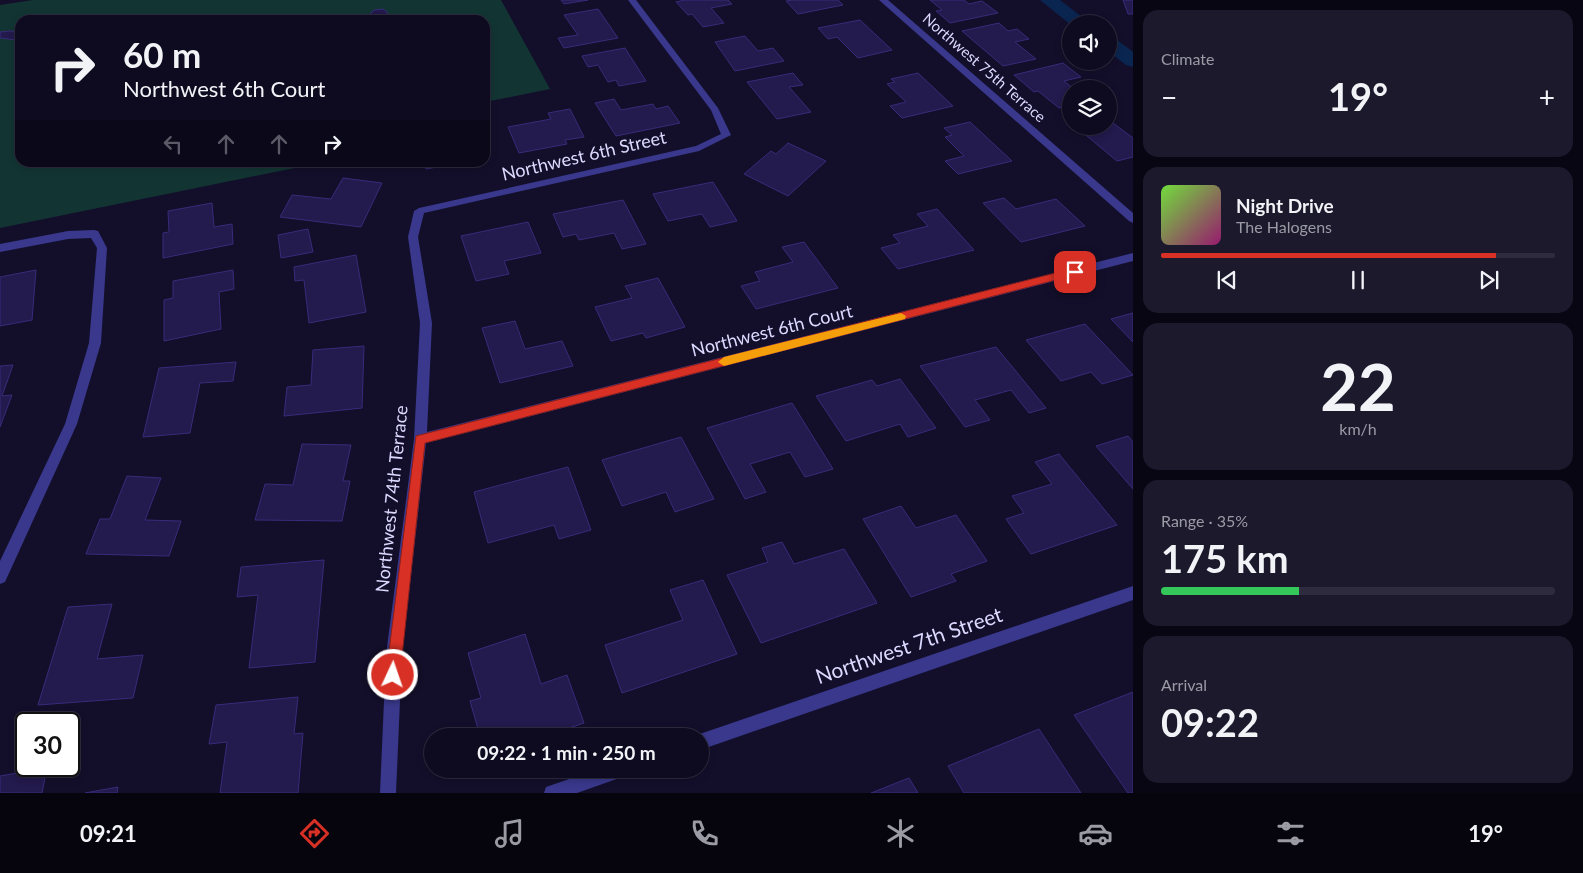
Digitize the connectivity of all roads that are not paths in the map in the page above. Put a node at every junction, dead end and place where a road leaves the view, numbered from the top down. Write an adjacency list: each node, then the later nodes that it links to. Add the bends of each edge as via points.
1 (632, 0): 3 (street, Northwest 6th Street, via 715,110 726,135 699,148)
2 (882, 0): 4 (street, Northwest 75th Terrace)
3 (419, 211): 7 (street, Northwest 74th Terrace, via 413,237 426,323)
4 (1133, 218)
5 (0, 248): 8 (street, via 68,235 94,234 102,248 94,343 70,424)
6 (1133, 257): 7 (street, Northwest 6th Court)
7 (420, 440): 12 (street, Northwest 74th Terrace, via 394,655)
8 (0, 577)
9 (1133, 593): 10 (street, Northwest 7th Street)
10 (709, 739)
11 (596, 778): 13 (street)
12 (388, 793)
13 (552, 793)

